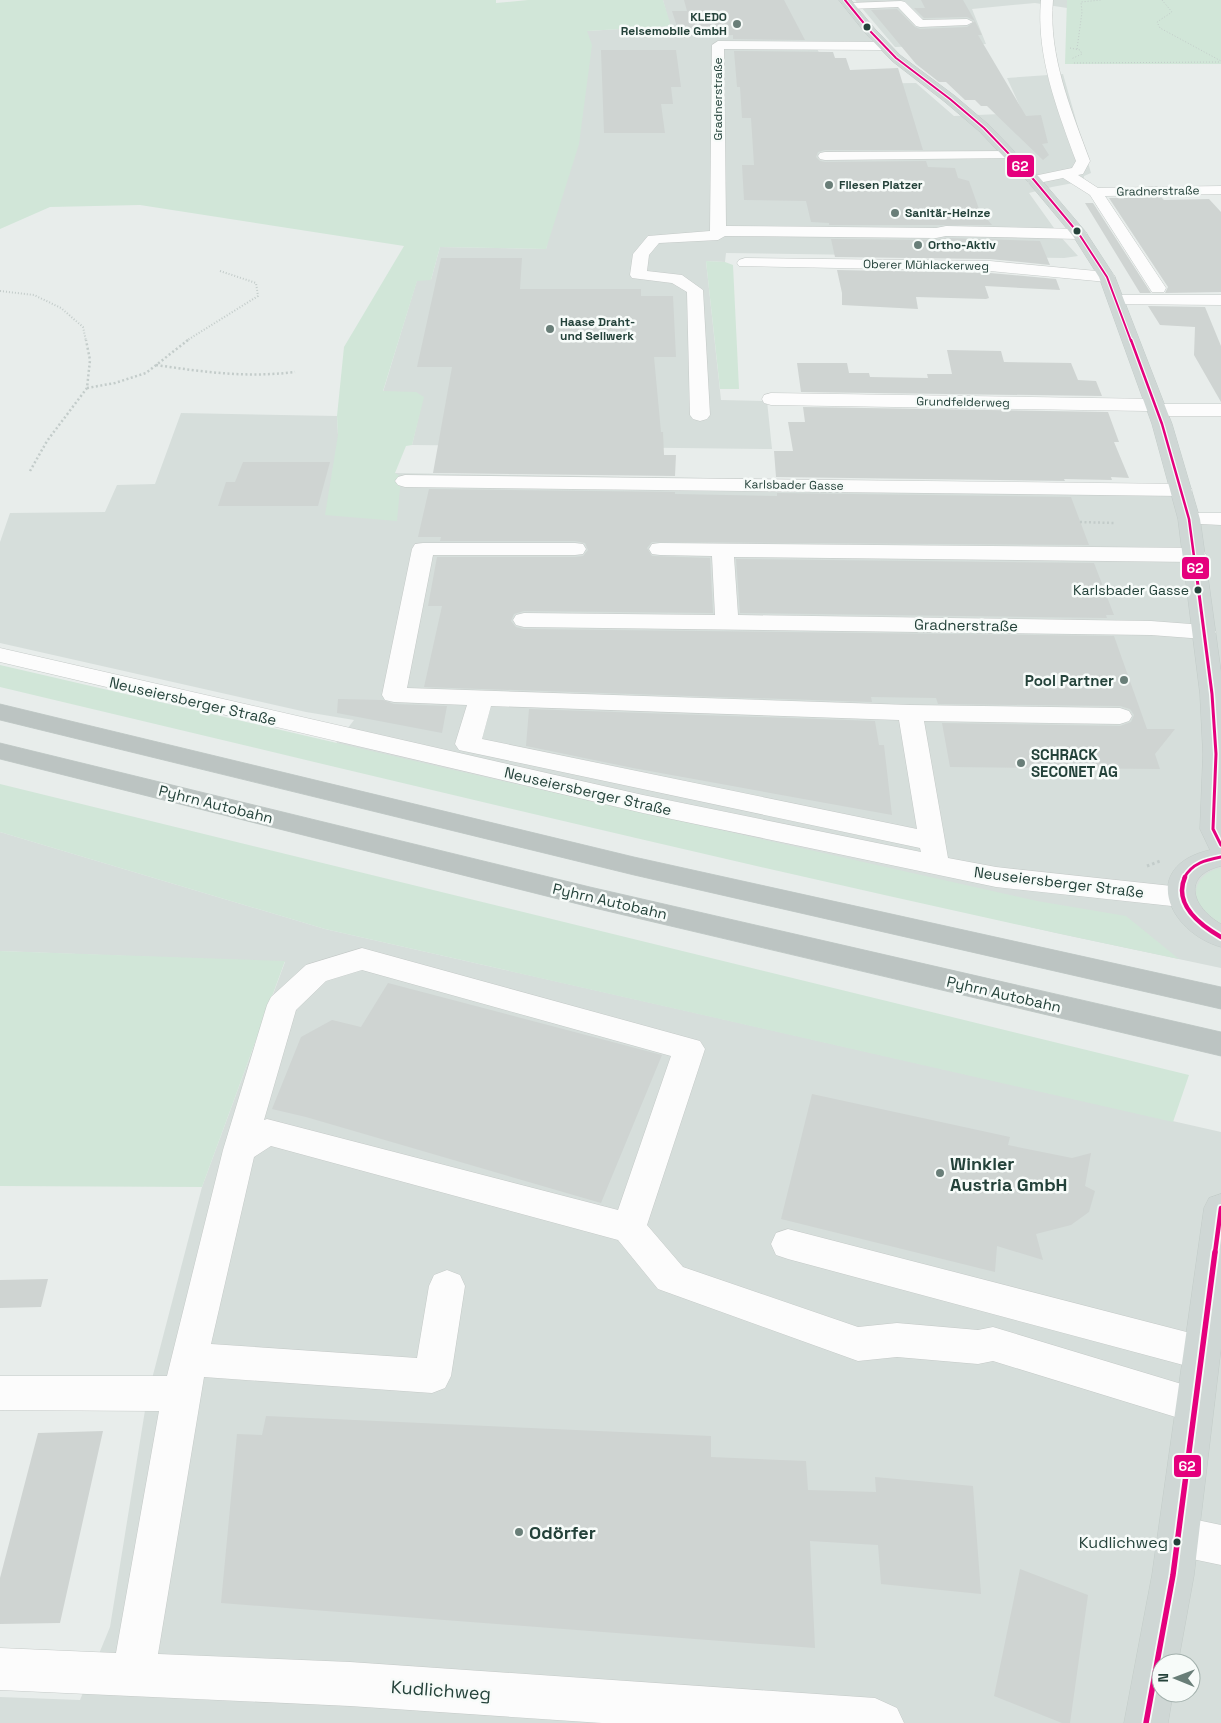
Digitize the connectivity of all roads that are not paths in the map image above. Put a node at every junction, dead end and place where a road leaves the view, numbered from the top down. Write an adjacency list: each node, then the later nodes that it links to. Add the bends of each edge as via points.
1 (1047, 0): 9 (street, via 1044,15 1051,63 1083,161 1078,171)
2 (848, 3): 3 (street); 6 (main road)
3 (903, 6): 4 (street); 5 (street, via 920,24 946,18)
4 (921, 6)
5 (967, 22)
6 (884, 46): 7 (main road, via 984,128); 13 (street, Gradnerstraße, via 718,45)
7 (1010, 155): 8 (street); 10 (main road)
8 (825, 156)
9 (1066, 174): 10 (street); 12 (street, Gradnerstraße)
10 (1034, 180): 14 (main road)
11 (1221, 190): 12 (street, Gradnerstraße)
12 (1095, 192): 15 (street, Gradnerstraße)
13 (718, 231): 14 (street); 25 (street, via 718,236 654,239 641,254 638,275 676,278 695,290)
14 (1079, 234): 16 (main road)
15 (1139, 259): 16 (street); 19 (street, Gradnerstraße)
16 (1110, 260): 18 (main road)
17 (745, 262): 18 (street, Oberer Mühlackerweg, via 990,266)
18 (1107, 277): 20 (main road)
19 (1158, 288)
20 (1117, 300): 21 (street); 23 (main road)
21 (1221, 300)
22 (771, 398): 23 (street, Grundfelderweg)
23 (1156, 408): 24 (street, Grundfelderweg); 27 (main road)
24 (1221, 410)
25 (700, 415)
26 (405, 481): 27 (street, Karlsbader Gasse)
27 (1182, 490): 28 (main road)
28 (1190, 519): 29 (street); 33 (main road)
29 (1221, 519)
30 (575, 549): 38 (street, via 422,549 394,695)
31 (660, 549): 32 (street)
32 (723, 550): 33 (street); 35 (street)
33 (1194, 555): 36 (main road)
34 (524, 620): 35 (street, Gradnerstraße)
35 (727, 622): 36 (street, Gradnerstraße, via 1151,628)
36 (1204, 632): 44 (main road)
37 (0, 655): 43 (street, Neuseiersberger Straße)
38 (482, 698): 40 (street); 43 (street)
39 (0, 712): 50 (highway, via 634,866)
40 (910, 713): 41 (street); 46 (street)
41 (1120, 716)
42 (0, 751): 51 (highway, Pyhrn Autobahn, via 590,897)
43 (461, 752): 46 (street, Neuseiersberger Straße, via 643,804)
44 (1218, 754): 45 (main road, via 1213,829)
45 (1221, 845)
46 (935, 853): 48 (street, Neuseiersberger Straße, via 996,877)
47 (1221, 857): 48 (main road, via 1201,861 1189,869 1181,882)
48 (1181, 897): 49 (main road, via 1198,922)
49 (1221, 937)
50 (1221, 998)
51 (1221, 1044)
52 (239, 1150): 54 (street, via 267,1132); 54 (street, via 282,1004 316,973 362,959 689,1049); 58 (street)
53 (1221, 1208): 57 (main road)
54 (629, 1228): 60 (street, via 672,1278 858,1344 897,1340 978,1347 993,1344)
55 (788, 1244): 57 (street)
56 (447, 1286): 58 (street, via 432,1376)
57 (1202, 1353): 60 (main road)
58 (185, 1377): 59 (street); 64 (street)
59 (0, 1392)
60 (1196, 1405): 61 (main road)
61 (1178, 1536): 62 (street); 66 (main road)
62 (1221, 1545)
63 (0, 1669): 64 (street, Kudlichweg)
64 (133, 1675): 65 (street, Kudlichweg, via 350,1684 876,1720)
65 (882, 1723)
66 (1146, 1723)

